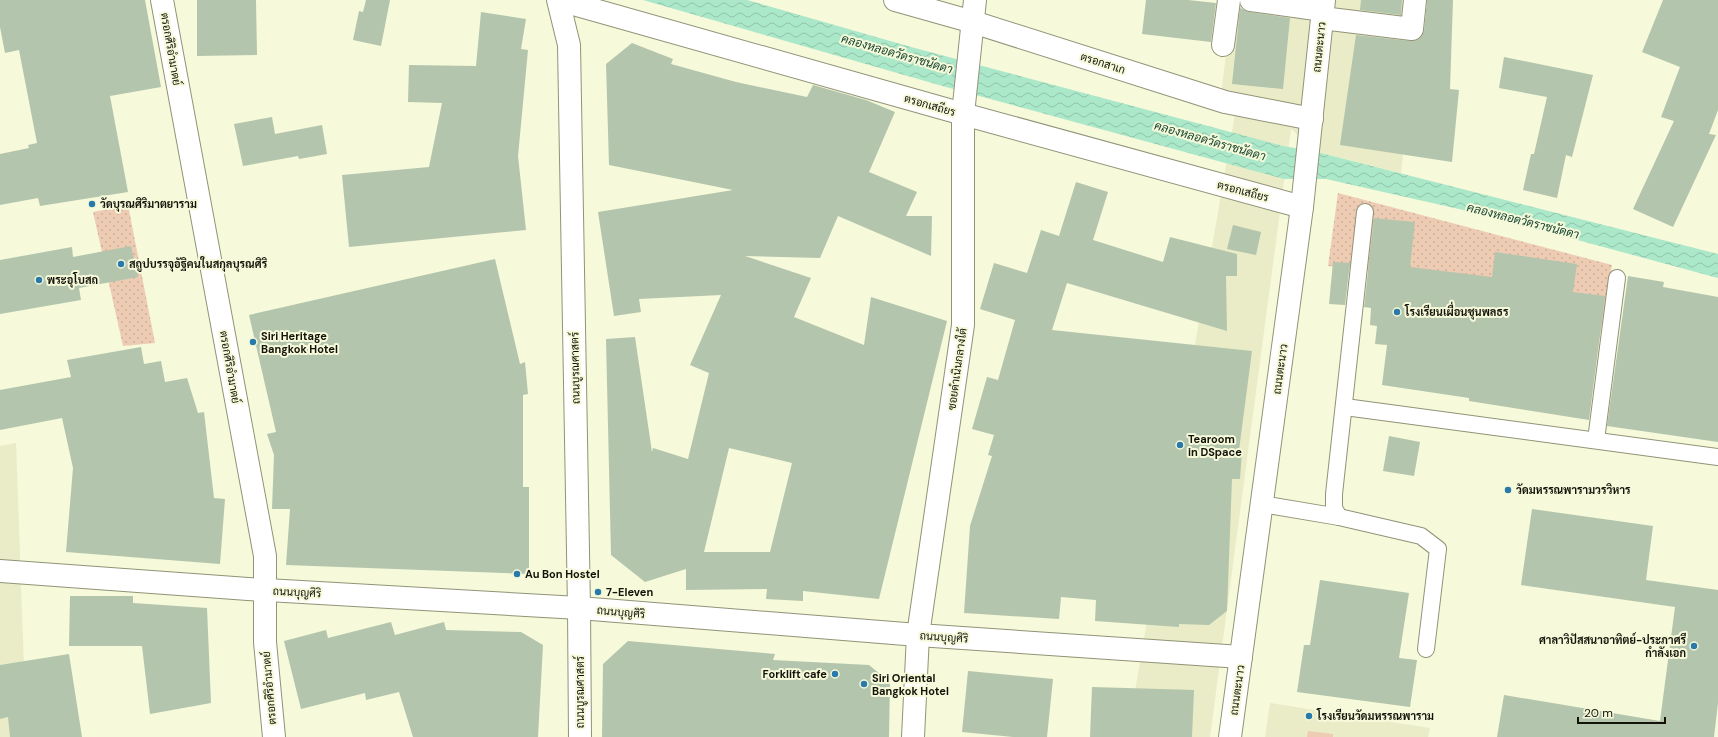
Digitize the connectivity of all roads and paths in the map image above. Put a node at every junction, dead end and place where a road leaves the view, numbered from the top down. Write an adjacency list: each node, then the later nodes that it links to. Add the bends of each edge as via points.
1 (162, 0): 22 (street, ตรอกศิริอำมาตย์, via 265,556)
2 (559, 0): 11 (street, ตรอกเสถียร); 23 (street, ถนนบูรณศาสตร์, via 569,45)
3 (895, 0): 9 (street, ตรอกสาเก)
4 (976, 0): 9 (street, ซอยดำเนินกลางใต้)
5 (1229, 0): 10 (street)
6 (1251, 0): 8 (street)
7 (1415, 0): 8 (street, via 1412,29)
8 (1323, 9): 12 (street, ถนนตะนาว)
9 (974, 22): 11 (street, ซอยดำเนินกลางใต้); 12 (street, ตรอกสาเก, via 1225,102)
10 (1223, 45)
11 (964, 105): 13 (street, ตรอกเสถียร); 24 (street, ซอยดำเนินกลางใต้, via 963,325)
12 (1312, 119): 13 (street, ถนนตะนาว)
13 (1303, 197): 19 (street, ถนนตะนาว)
14 (1365, 212): 16 (lane)
15 (1617, 278): 17 (lane)
16 (1344, 407): 17 (lane); 20 (lane, via 1334,494 1334,508)
17 (1596, 440): 18 (lane)
18 (1718, 457)
19 (1262, 504): 20 (lane); 26 (street, ถนนตะนาว)
20 (1339, 517): 25 (lane, via 1421,536 1438,549)
21 (0, 571): 22 (street, ถนนบุญศิริ)
22 (265, 590): 23 (street, ถนนบุญศิริ); 27 (street, ตรอกศิริอำมาตย์, via 265,642)
23 (579, 608): 24 (street, ถนนบุญศิริ); 28 (street, ถนนบูรณศาสตร์)
24 (918, 636): 26 (street, ถนนบุญศิริ); 29 (street, ซอยดำเนินกลางใต้)
25 (1426, 649)
26 (1241, 657): 30 (street, ถนนตะนาว)
27 (274, 737)
28 (580, 737)
29 (913, 737)
30 (1230, 737)

